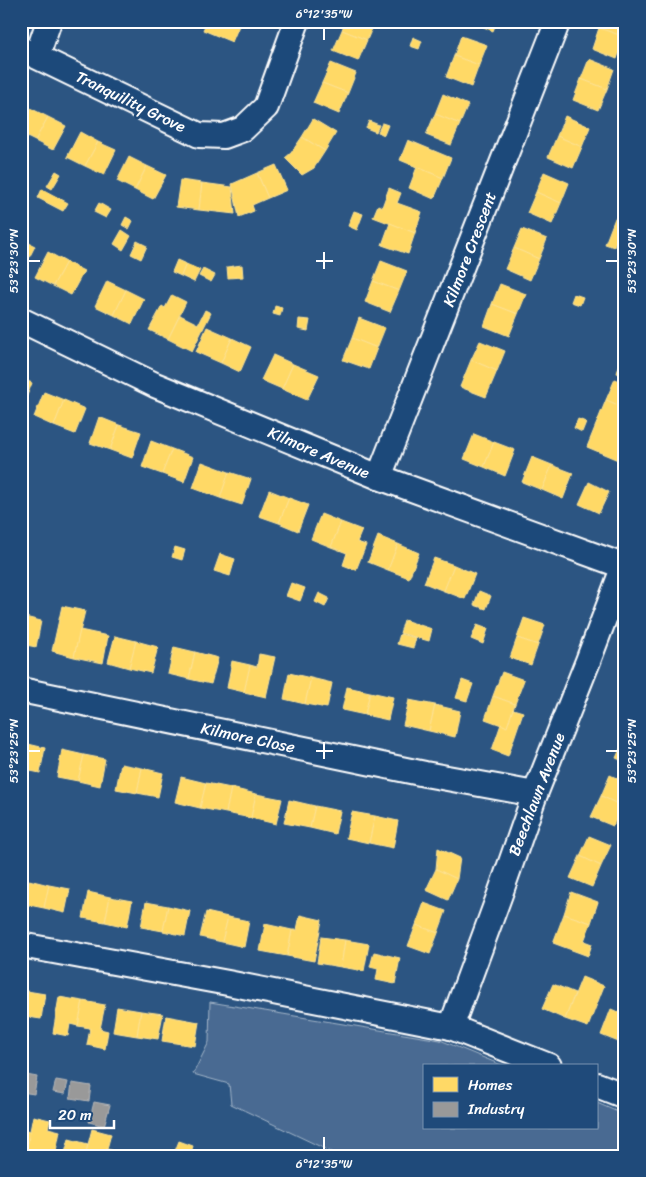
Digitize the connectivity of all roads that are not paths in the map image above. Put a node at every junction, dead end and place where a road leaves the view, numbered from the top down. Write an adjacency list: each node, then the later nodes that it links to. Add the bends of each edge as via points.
1 (49, 21): 4 (street)
2 (297, 21): 4 (street, Tranquility Grove, via 266,107 243,128 224,136 199,134)
3 (558, 21): 6 (street, Kilmore Crescent)
4 (29, 52)
5 (21, 320): 6 (street, Kilmore Avenue, via 156,385)
6 (379, 477): 7 (street, Kilmore Avenue)
7 (624, 564): 9 (street, Beechlawn Avenue)
8 (21, 690): 9 (street, Kilmore Close)
9 (535, 794): 11 (street, Beechlawn Avenue)
10 (21, 945): 11 (street)
11 (451, 1027): 12 (street)
12 (544, 1064)
13 (598, 1085): 14 (street)
14 (625, 1096)

